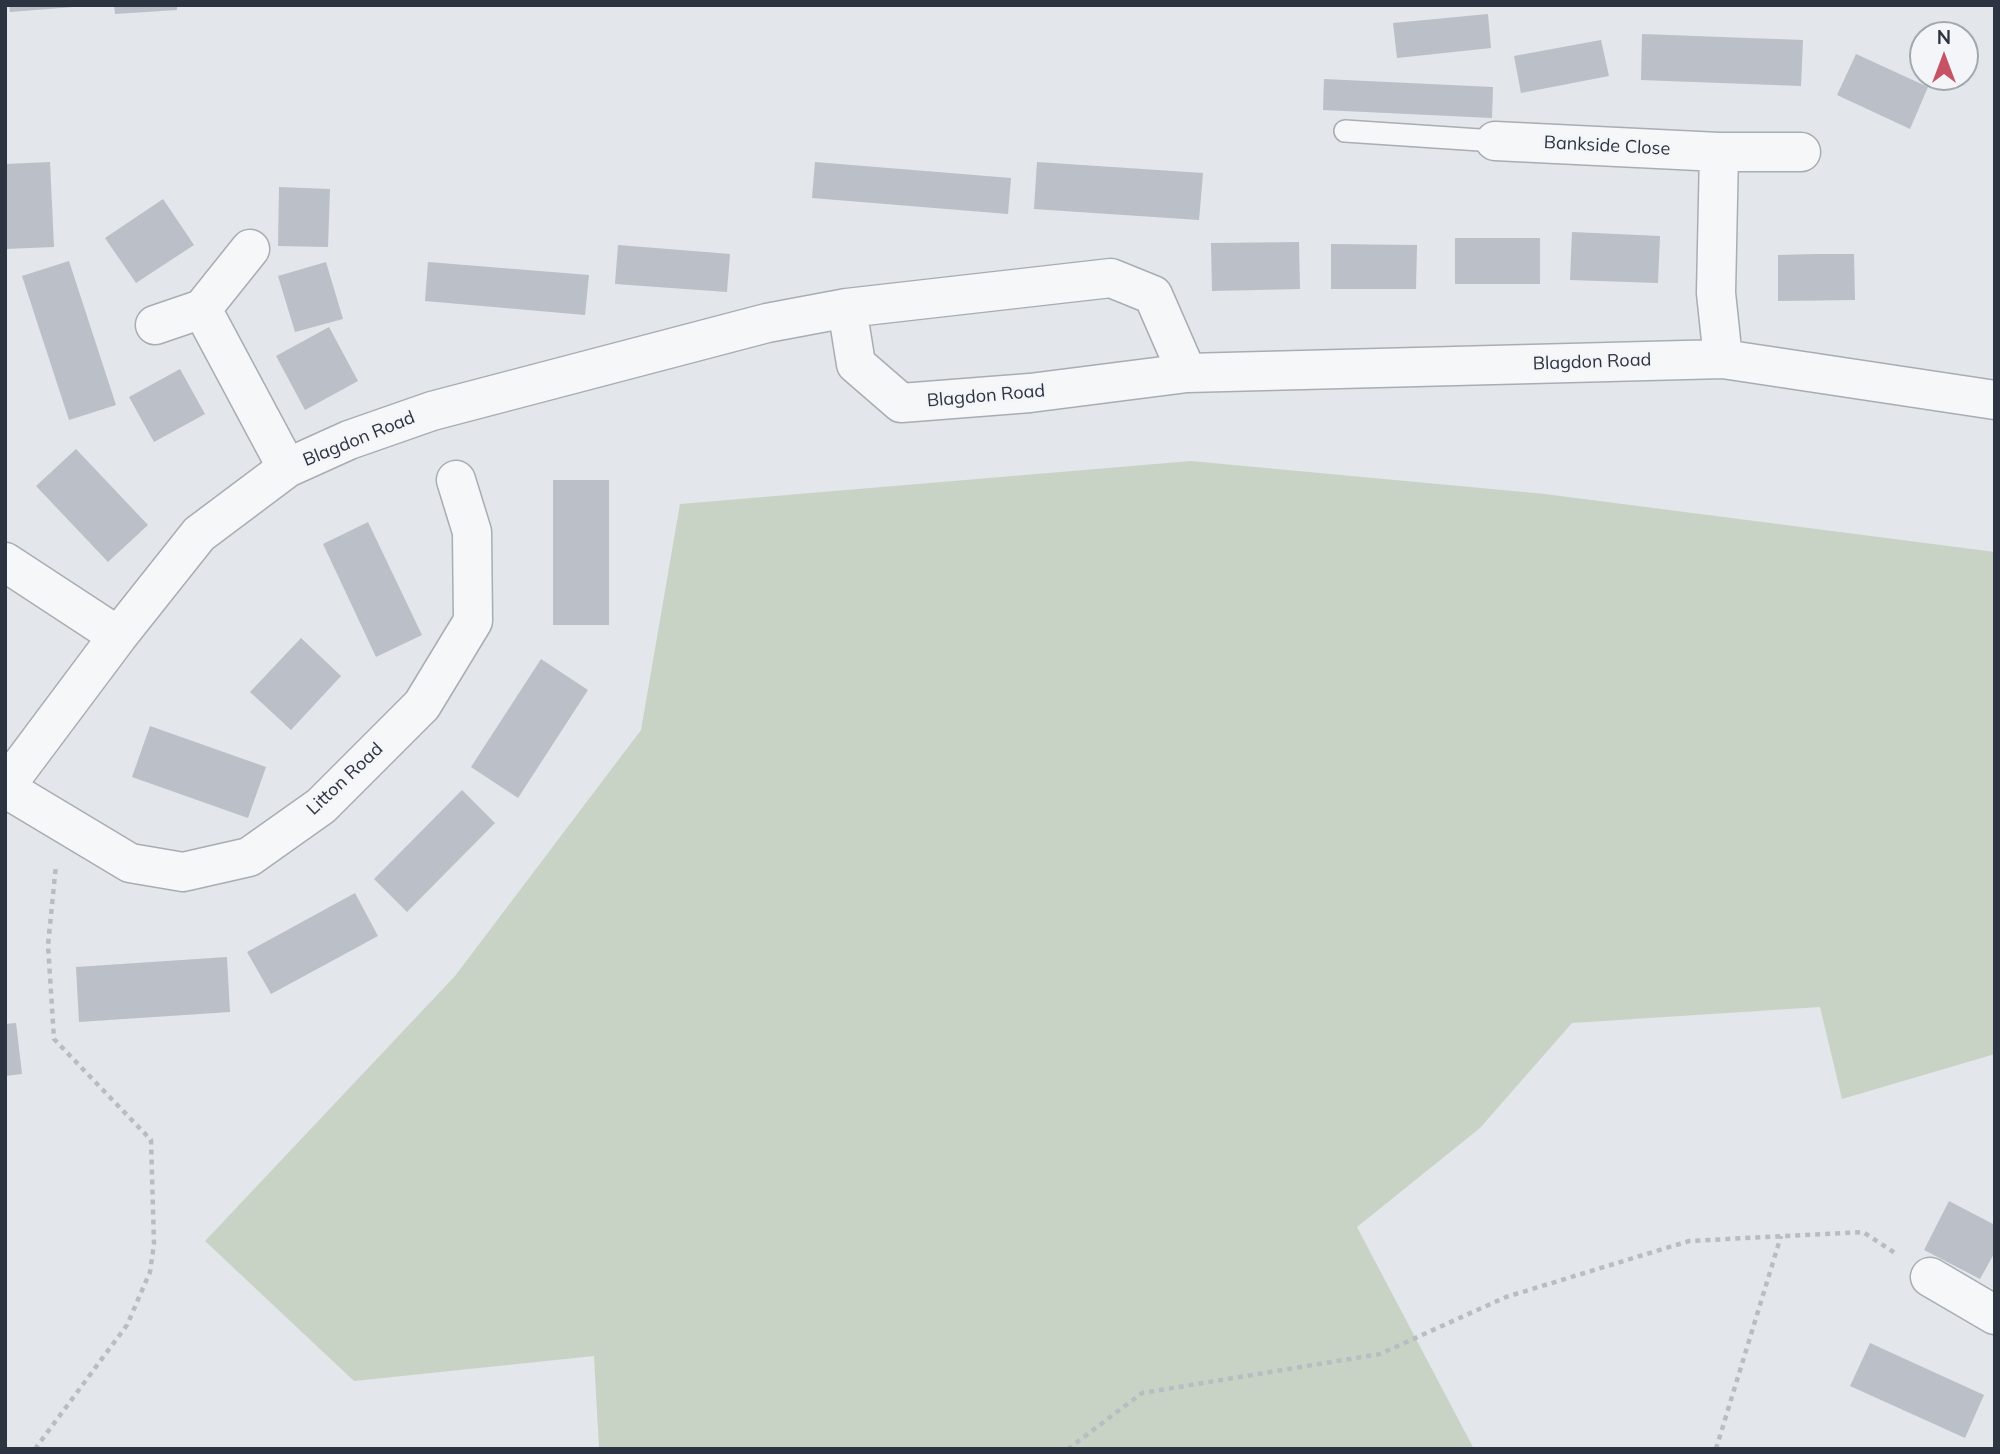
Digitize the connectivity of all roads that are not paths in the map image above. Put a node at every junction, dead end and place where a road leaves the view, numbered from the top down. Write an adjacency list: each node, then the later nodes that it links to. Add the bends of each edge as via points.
1 (1345, 131): 2 (lane)
2 (1494, 141): 3 (street, Bankside Close)
3 (1719, 152): 4 (street, Bankside Close); 9 (street, via 1716,293)
4 (1801, 152)
5 (250, 249): 7 (street)
6 (847, 308): 10 (street, Blagdon Road, via 1111,278 1153,295); 10 (street, Blagdon Road, via 856,364 901,403 1030,393); 12 (street, Blagdon Road, via 767,323 432,411)
7 (202, 309): 8 (street); 12 (street)
8 (156, 325)
9 (1723, 359): 10 (street, Blagdon Road); 11 (street, Blagdon Road)
10 (1186, 373)
11 (1995, 400)
12 (287, 468): 15 (street, Blagdon Road, via 199,534)
13 (456, 480): 16 (street, Litton Road, via 472,532 473,621 422,705 321,806 249,857 183,872 130,863)
14 (5, 562): 15 (street)
15 (118, 636): 16 (street, Blagdon Road)
16 (5, 788)
17 (1930, 1277): 18 (street)
18 (1995, 1315)

